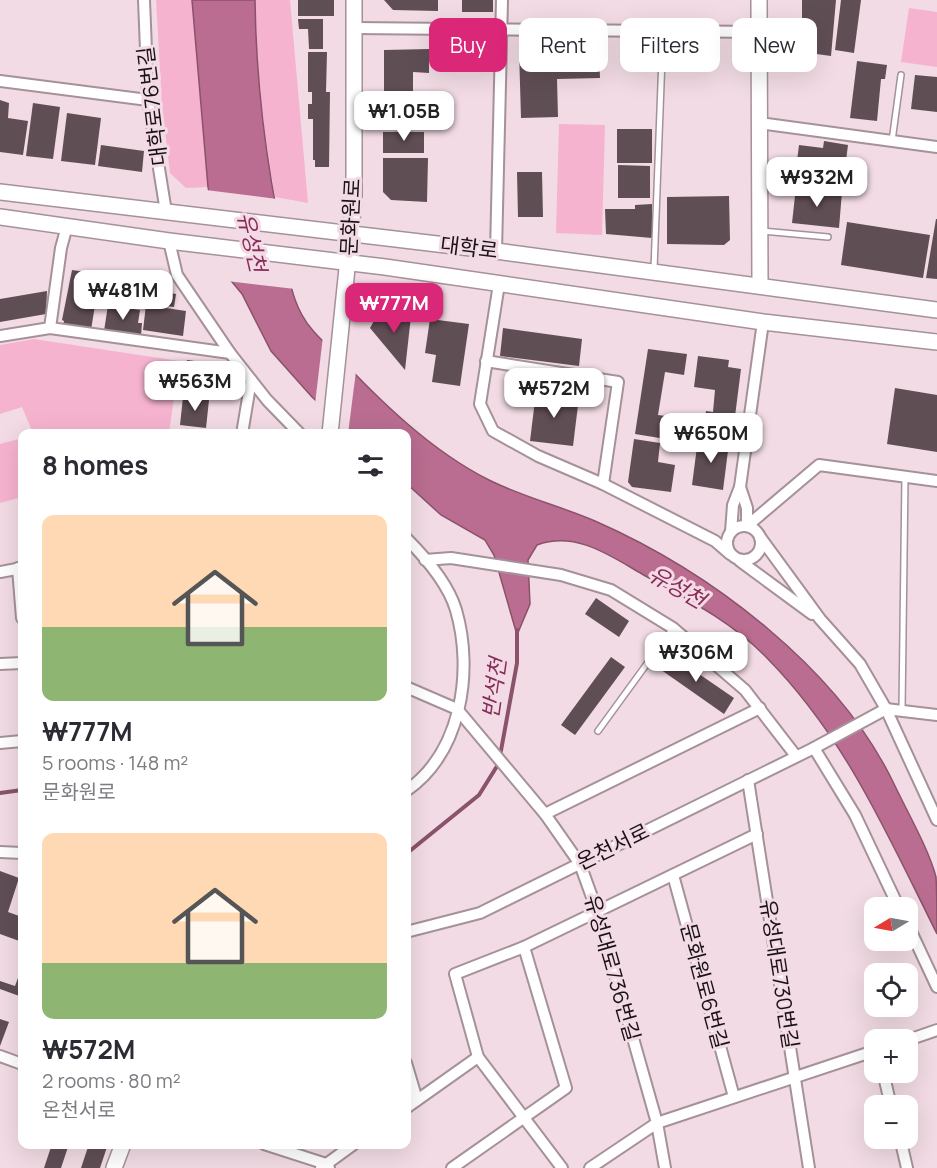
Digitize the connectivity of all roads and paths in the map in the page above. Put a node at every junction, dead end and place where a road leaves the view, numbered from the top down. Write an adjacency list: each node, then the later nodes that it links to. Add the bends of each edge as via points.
1 (144, 0): 16 (street, 대학로76번길)
2 (354, 0): 7 (street, 문화원로)
3 (502, 0): 5 (street)
4 (759, 0): 6 (street)
5 (501, 18)
6 (759, 18)
7 (354, 28): 8 (street); 25 (street, 문화원로)
8 (429, 29)
9 (507, 29): 10 (street)
10 (620, 30)
11 (500, 72): 28 (street)
12 (661, 72): 30 (lane)
13 (759, 72): 17 (street)
14 (901, 75): 18 (lane)
15 (0, 81): 16 (street)
16 (148, 100): 21 (street, 대학로76번길)
17 (759, 123): 18 (street); 24 (street)
18 (892, 141): 19 (street)
19 (937, 147)
20 (0, 192): 21 (street, 대학로)
21 (166, 212): 25 (street, 대학로)
22 (0, 217): 23 (street, 대학로)
23 (67, 226): 27 (street, 대학로); 35 (street)
24 (759, 231): 26 (lane); 32 (street)
25 (351, 236): 28 (street, 대학로); 29 (street, 문화원로)
26 (828, 237)
27 (169, 242): 29 (street, 대학로); 38 (street, via 177,274)
28 (496, 251): 30 (street, 대학로)
29 (348, 262): 31 (street, 대학로); 43 (street, 문화원로)
30 (654, 272): 32 (street, 대학로)
31 (499, 284): 34 (street, 대학로); 39 (street, 대학로)
32 (760, 285): 33 (street, 대학로)
33 (937, 310)
34 (763, 322): 37 (street, 대학로); 47 (street)
35 (50, 328): 36 (street); 38 (street)
36 (0, 336)
37 (937, 342)
38 (230, 353): 40 (street)
39 (486, 361): 46 (street, 대학로, via 480,404 493,431); 46 (street, via 618,382)
40 (251, 380): 41 (street); 42 (street)
41 (243, 429)
42 (295, 429)
43 (331, 429)
44 (905, 477): 45 (street); 48 (street, via 819,465); 65 (lane)
45 (937, 481)
46 (603, 484): 51 (street)
47 (740, 488): 48 (street, via 747,508); 49 (street)
48 (747, 526): 49 (street); 50 (street)
49 (729, 535): 51 (street); 53 (street)
50 (760, 537): 53 (street, via 759,553 750,560); 57 (street)
51 (715, 541): 53 (street)
52 (411, 544): 54 (street)
53 (735, 557): 57 (street)
54 (425, 560): 58 (street, via 451,558 561,575 610,590); 64 (street, via 444,584 456,609 464,678)
55 (18, 568): 56 (street)
56 (0, 572)
57 (820, 619): 63 (street, via 860,664)
58 (673, 628): 62 (street, via 745,690); 67 (lane)
59 (18, 663): 60 (street)
60 (0, 664)
61 (411, 689): 64 (street)
62 (760, 708): 71 (street); 74 (street)
63 (886, 709): 65 (street); 70 (street, 온천서로); 75 (street)
64 (457, 710): 73 (street, via 437,763); 74 (street, 유성대로736번길)
65 (902, 710): 66 (street)
66 (937, 715)
67 (598, 730)
68 (18, 742): 69 (street)
69 (0, 744)
70 (814, 748): 71 (street, 온천서로); 81 (street, via 855,815)
71 (796, 756): 72 (street, 온천서로)
72 (748, 780): 76 (street, 유성대로730번길); 79 (street, 온천서로)
73 (411, 786)
74 (545, 814): 79 (street, 유성대로736번길)
75 (937, 820)
76 (757, 834): 80 (street); 93 (street, 유성대로730번길)
77 (0, 852): 78 (street)
78 (18, 853)
79 (580, 864): 82 (street, 유성대로736번길); 83 (street, 온천서로, via 480,914)
80 (673, 875): 82 (street); 95 (street, 문화원로6번길)
81 (894, 897)
82 (597, 911): 85 (street); 99 (street, 유성대로736번길)
83 (411, 932)
84 (918, 946): 86 (street)
85 (524, 947): 91 (street, via 455,974); 98 (street, via 566,1088)
86 (937, 987)
87 (937, 1030): 88 (street)
88 (918, 1037)
89 (864, 1054): 93 (street)
90 (0, 1056): 92 (street)
91 (478, 1057): 96 (street); 98 (street)
92 (18, 1063)
93 (795, 1077): 95 (street); 110 (street, 유성대로730번길)
94 (411, 1080): 96 (street)
95 (734, 1097): 99 (street)
96 (417, 1100): 97 (street)
97 (411, 1104)
98 (524, 1117): 106 (street); 107 (street)
99 (657, 1123): 108 (street); 109 (street, 유성대로736번길)
100 (121, 1149): 105 (street)
101 (277, 1149): 104 (street)
102 (348, 1149): 104 (street)
103 (903, 1149): 111 (street)
104 (325, 1167)
105 (114, 1168)
106 (452, 1168)
107 (562, 1168)
108 (590, 1168)
109 (665, 1168)
110 (809, 1168)
111 (907, 1168)

